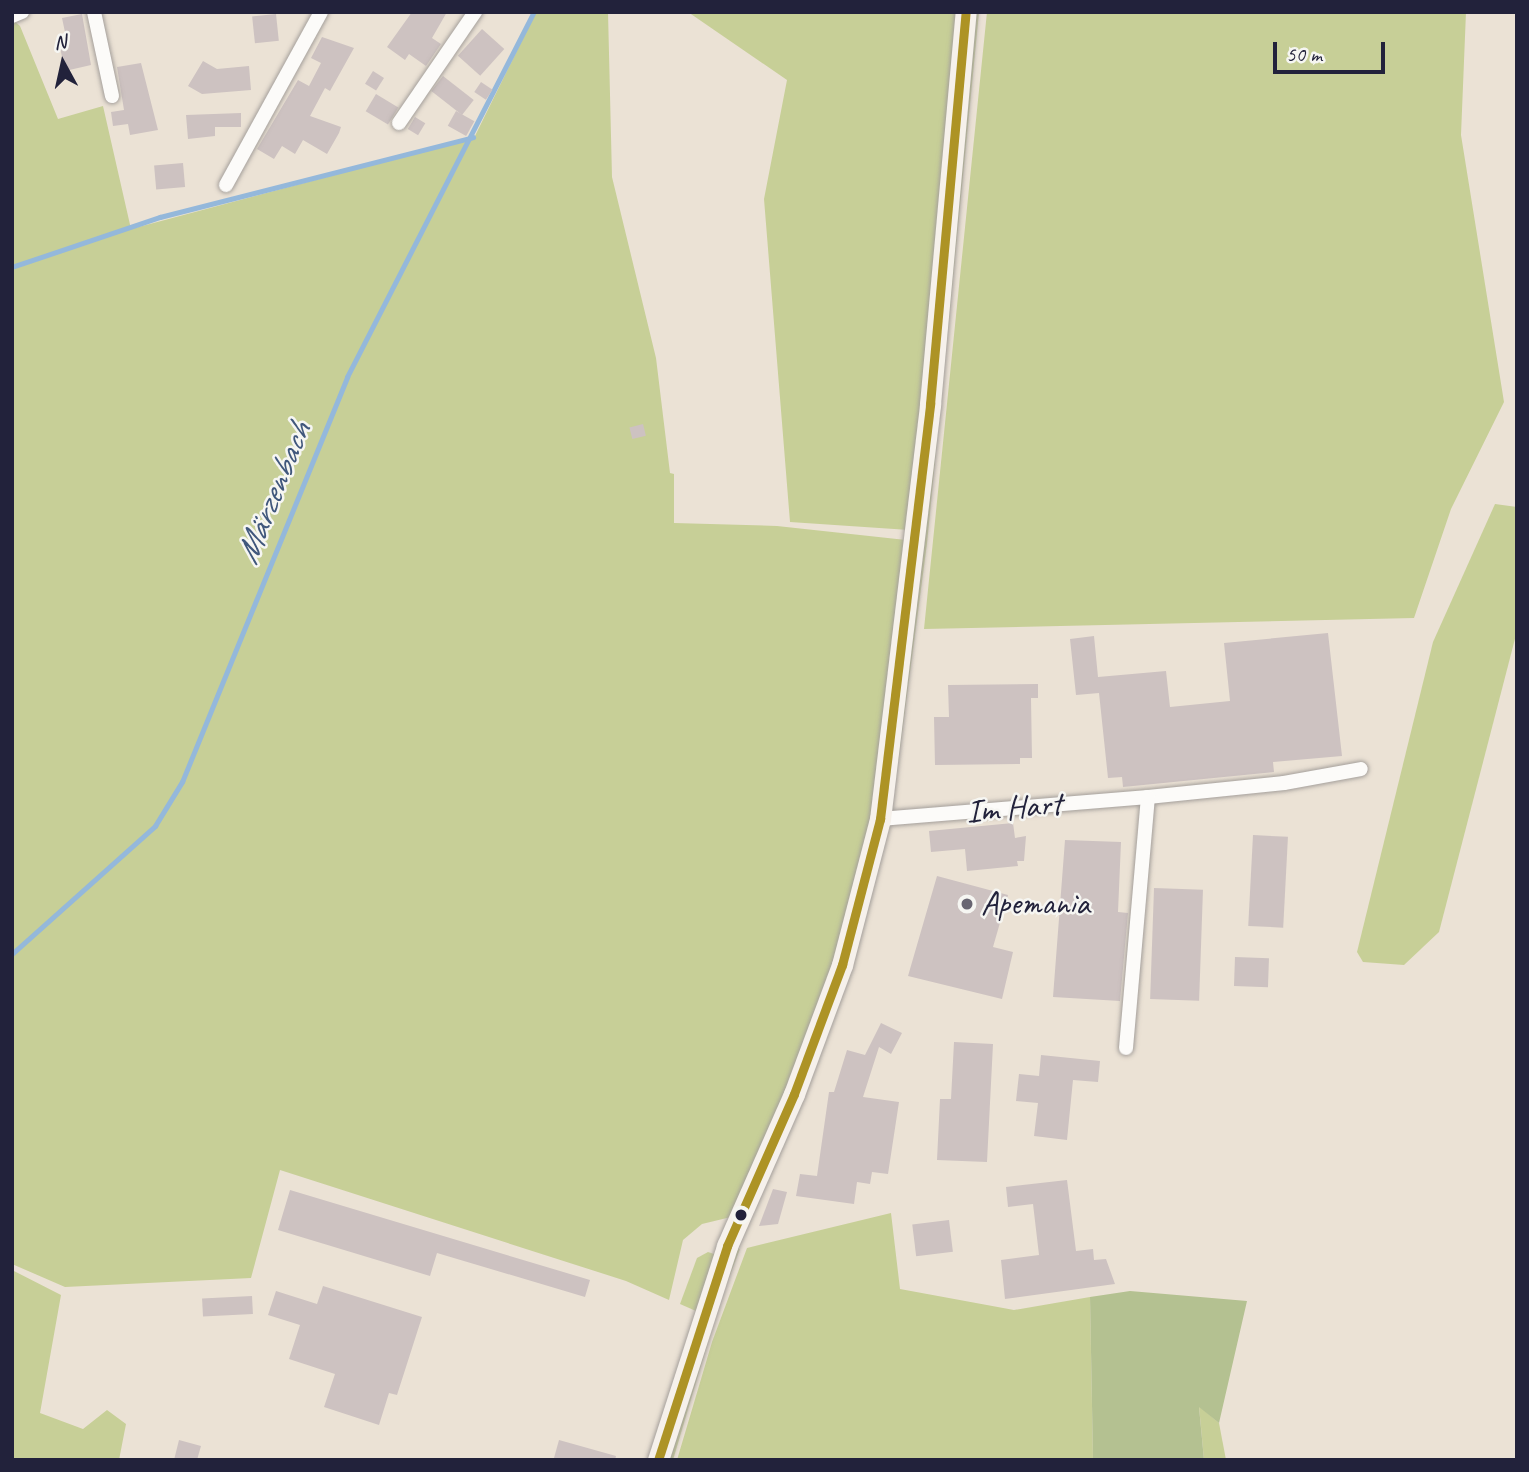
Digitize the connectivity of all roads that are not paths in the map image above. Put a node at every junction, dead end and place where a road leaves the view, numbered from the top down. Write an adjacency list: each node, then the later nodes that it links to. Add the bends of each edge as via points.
1 (22, 12): 6 (street)
2 (94, 12): 7 (street)
3 (321, 12): 9 (street)
4 (475, 12): 8 (street)
5 (967, 12): 12 (street, via 929,404)
6 (12, 16)
7 (112, 96)
8 (399, 123)
9 (226, 185)
10 (1361, 769): 11 (street, Im Hart, via 1284,783)
11 (1148, 797): 12 (street, Im Hart); 13 (street)
12 (880, 819): 14 (street, via 842,965 794,1094 723,1257)
13 (1126, 1048)
14 (658, 1460)

